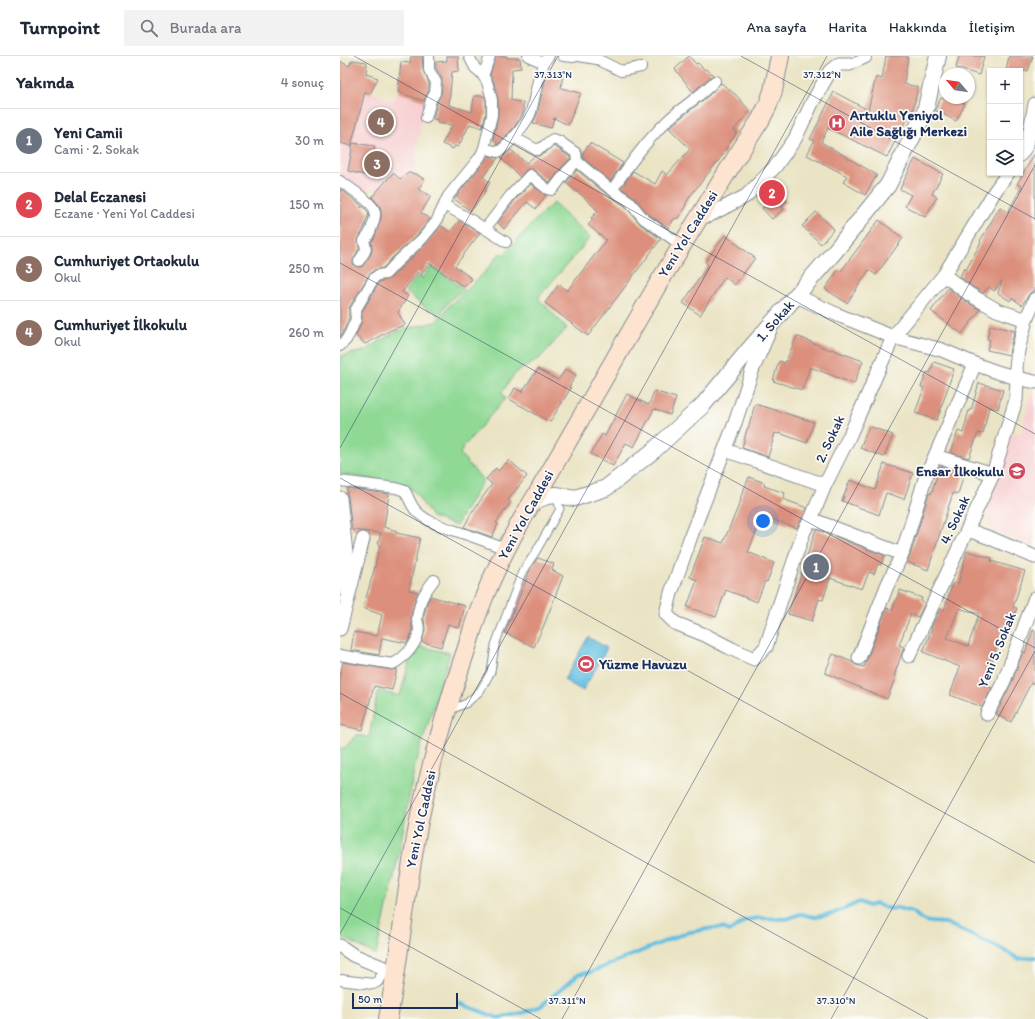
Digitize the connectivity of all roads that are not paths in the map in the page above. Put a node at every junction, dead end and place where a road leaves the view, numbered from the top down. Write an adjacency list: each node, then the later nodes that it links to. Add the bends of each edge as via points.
1 (429, 56): 18 (street, via 429,70 436,82)
2 (469, 56): 15 (street)
3 (490, 56): 15 (street)
4 (528, 56): 12 (street)
5 (563, 56): 6 (street)
6 (575, 56)
7 (579, 56): 14 (street, via 597,59 621,71)
8 (780, 56): 48 (main road, Yeni Yol Caddesi, via 773,91 761,119 658,284)
9 (788, 56): 27 (main road, Yeni Yol Caddesi, via 779,101 768,124)
10 (866, 56): 13 (street)
11 (938, 56): 33 (street, 1. Sokak, via 925,112 888,185)
12 (547, 60): 19 (street, via 528,119)
13 (850, 64): 27 (street, via 839,64 830,71 795,139 774,167 746,196)
14 (641, 67)
15 (483, 76): 20 (street, via 492,100 492,115)
16 (715, 81): 25 (street, via 681,108 651,138)
17 (1035, 104): 21 (street)
18 (426, 118)
19 (513, 137): 20 (street, via 498,152); 22 (street, via 537,150 553,139 559,141 576,153)
20 (484, 148): 26 (street)
21 (1028, 150)
22 (577, 161): 25 (street); 28 (street, via 551,190 530,175)
23 (1006, 176): 32 (street, 2. Sokak)
24 (340, 181): 31 (street, via 375,211 372,226 364,240 366,250)
25 (612, 190): 29 (street, via 628,201 644,219)
26 (444, 205): 28 (street); 38 (street, via 436,222 422,239 386,274 374,278 355,311 356,319 350,333)
27 (708, 216): 48 (main road, Yeni Yol Caddesi)
28 (485, 229): 30 (street)
29 (674, 240)
30 (506, 242)
31 (359, 261)
32 (944, 275): 35 (street, via 969,294 997,310); 37 (street, 2. Sokak)
33 (797, 296): 36 (street, 1. Sokak); 37 (street)
34 (1035, 299): 35 (street, 4. Sokak)
35 (1026, 320): 40 (street, 4. Sokak, via 1018,350)
36 (774, 323): 42 (street, via 752,371); 48 (street, 1. Sokak, via 703,405 647,456 606,488 576,498)
37 (894, 337): 39 (street, via 942,350); 46 (street, 2. Sokak)
38 (340, 346)
39 (975, 364): 40 (street); 43 (street)
40 (1017, 378): 41 (street); 44 (street, 4. Sokak, via 1016,400)
41 (1035, 382)
42 (725, 450): 46 (street); 49 (street, 2. Sokak, via 671,594 666,614 675,623 754,659 766,647 804,531)
43 (935, 456): 44 (street); 53 (street, via 925,479)
44 (993, 474): 50 (street, 4. Sokak)
45 (340, 481): 52 (street, via 405,490 412,506 426,518 440,526)
46 (826, 485): 49 (street, 2. Sokak)
47 (340, 498): 56 (street, via 346,553)
48 (545, 498): 52 (main road, Yeni Yol Caddesi); 67 (main road, Yeni Yol Caddesi, via 522,537 483,624 440,761 428,820)
49 (811, 519): 53 (street)
50 (968, 530): 54 (street); 60 (street, 4. Sokak)
51 (363, 539): 56 (street)
52 (505, 549): 64 (main road, Yeni Yol Caddesi, via 479,610 436,749 420,816)
53 (902, 554): 61 (street)
54 (1035, 557)
55 (434, 580): 59 (street, via 420,603 416,641 399,661 394,664)
56 (344, 591): 58 (street)
57 (1035, 598): 62 (street, Yeni 5. Sokak, via 1004,681)
58 (340, 629)
59 (340, 655)
60 (909, 656)
61 (859, 658)
62 (987, 714)
63 (340, 946): 64 (street, via 353,955)
64 (391, 971): 65 (street, via 373,984); 66 (main road, Yeni Yol Caddesi)
65 (340, 980)
66 (388, 1019)
67 (398, 1019)

